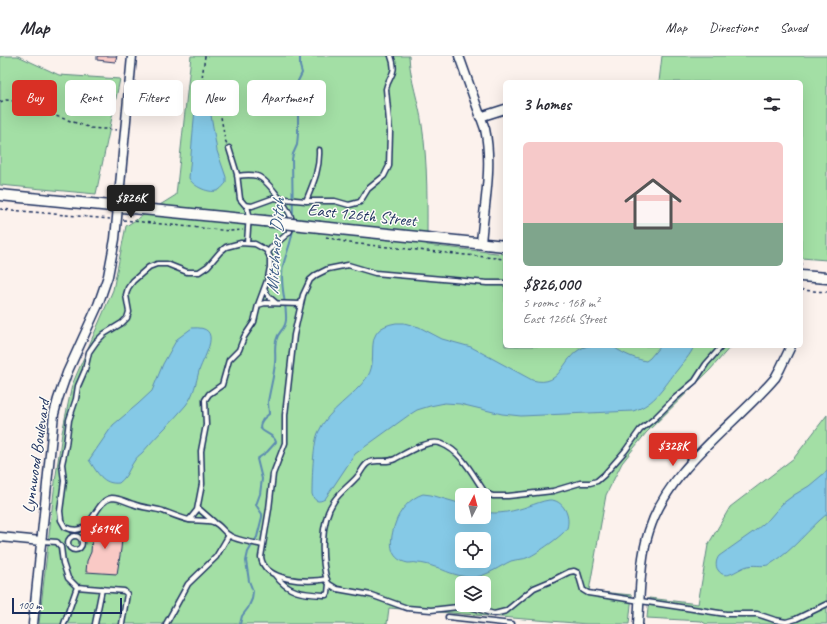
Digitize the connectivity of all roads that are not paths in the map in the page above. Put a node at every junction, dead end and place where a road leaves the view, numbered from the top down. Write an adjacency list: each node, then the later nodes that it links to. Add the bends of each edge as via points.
1 (132, 56): 12 (street, Lynnwood Boulevard)
2 (391, 56): 11 (lane, via 394,71 386,89 390,145 386,172 356,204)
3 (459, 56): 5 (street)
4 (503, 111): 5 (street)
5 (480, 117): 18 (street, via 486,134 488,155)
6 (229, 148): 8 (lane)
7 (319, 150): 11 (lane, via 317,174)
8 (237, 176): 10 (lane, via 259,176); 13 (lane, via 240,199)
9 (0, 195): 12 (street, East 126th Street)
10 (278, 198): 11 (lane); 13 (lane); 14 (lane)
11 (306, 201)
12 (118, 206): 15 (street, East 126th Street); 35 (street, Lynnwood Boulevard, via 108,276 98,305 67,373 54,414)
13 (247, 206): 15 (lane)
14 (291, 217)
15 (248, 225): 17 (lane); 18 (street, East 126th Street, bridge, via 264,221 321,231)
16 (290, 231): 20 (lane, via 272,246)
17 (247, 243): 20 (lane, via 259,245); 31 (lane, via 226,247 199,272 187,272 159,263 137,276 127,291 127,318 104,334 89,352 86,370 78,386 69,420 62,464 64,481 60,511 65,526 78,529 87,525 103,503 111,498)
18 (481, 243): 19 (street, East 126th Street)
19 (503, 246)
20 (268, 253): 24 (lane, via 270,267)
21 (803, 277): 22 (street)
22 (827, 278)
23 (503, 283): 26 (lane, via 375,273 342,265 313,277 306,286)
24 (264, 289): 25 (lane); 27 (lane)
25 (276, 303): 26 (lane); 27 (lane)
26 (301, 304): 36 (lane, via 292,346 284,447 274,474)
27 (258, 305): 30 (lane, via 254,322 239,350 229,360 222,385 205,400 206,425 201,451 202,484)
28 (720, 348): 40 (lane, via 695,381 640,430 631,444 594,483 580,483 558,490 518,495 490,495 484,491 457,455 447,446 437,442 388,462 369,463 338,496 330,510 322,548)
29 (790, 348): 44 (street, via 775,378 692,462 666,493 648,532)
30 (198, 508): 31 (lane); 32 (lane)
31 (189, 520): 32 (lane)
32 (215, 522): 33 (lane)
33 (229, 535): 36 (lane); 51 (lane, via 216,557 188,584)
34 (0, 537): 35 (street)
35 (41, 541): 38 (lane, via 57,542); 47 (street, Lynnwood Boulevard)
36 (260, 544): 39 (lane, via 261,560 267,569)
37 (68, 545): 38 (lane)
38 (61, 546): 42 (lane, via 68,578)
39 (274, 573): 40 (lane, via 288,579); 41 (lane, via 282,583 296,592 326,595)
40 (327, 579): 41 (lane)
41 (329, 584): 44 (lane, via 343,591 371,595 407,608 432,610 467,606 494,614 506,611 534,588 574,571 579,576 583,590 588,594)
42 (77, 587): 43 (lane); 48 (lane)
43 (102, 589): 49 (lane); 50 (lane, via 127,594)
44 (640, 601): 45 (lane, via 726,614 756,614 786,622); 53 (street)
45 (827, 604)
46 (448, 617): 52 (lane)
47 (33, 624)
48 (64, 624)
49 (95, 624)
50 (122, 624)
51 (166, 624)
52 (512, 624)
53 (638, 624)

